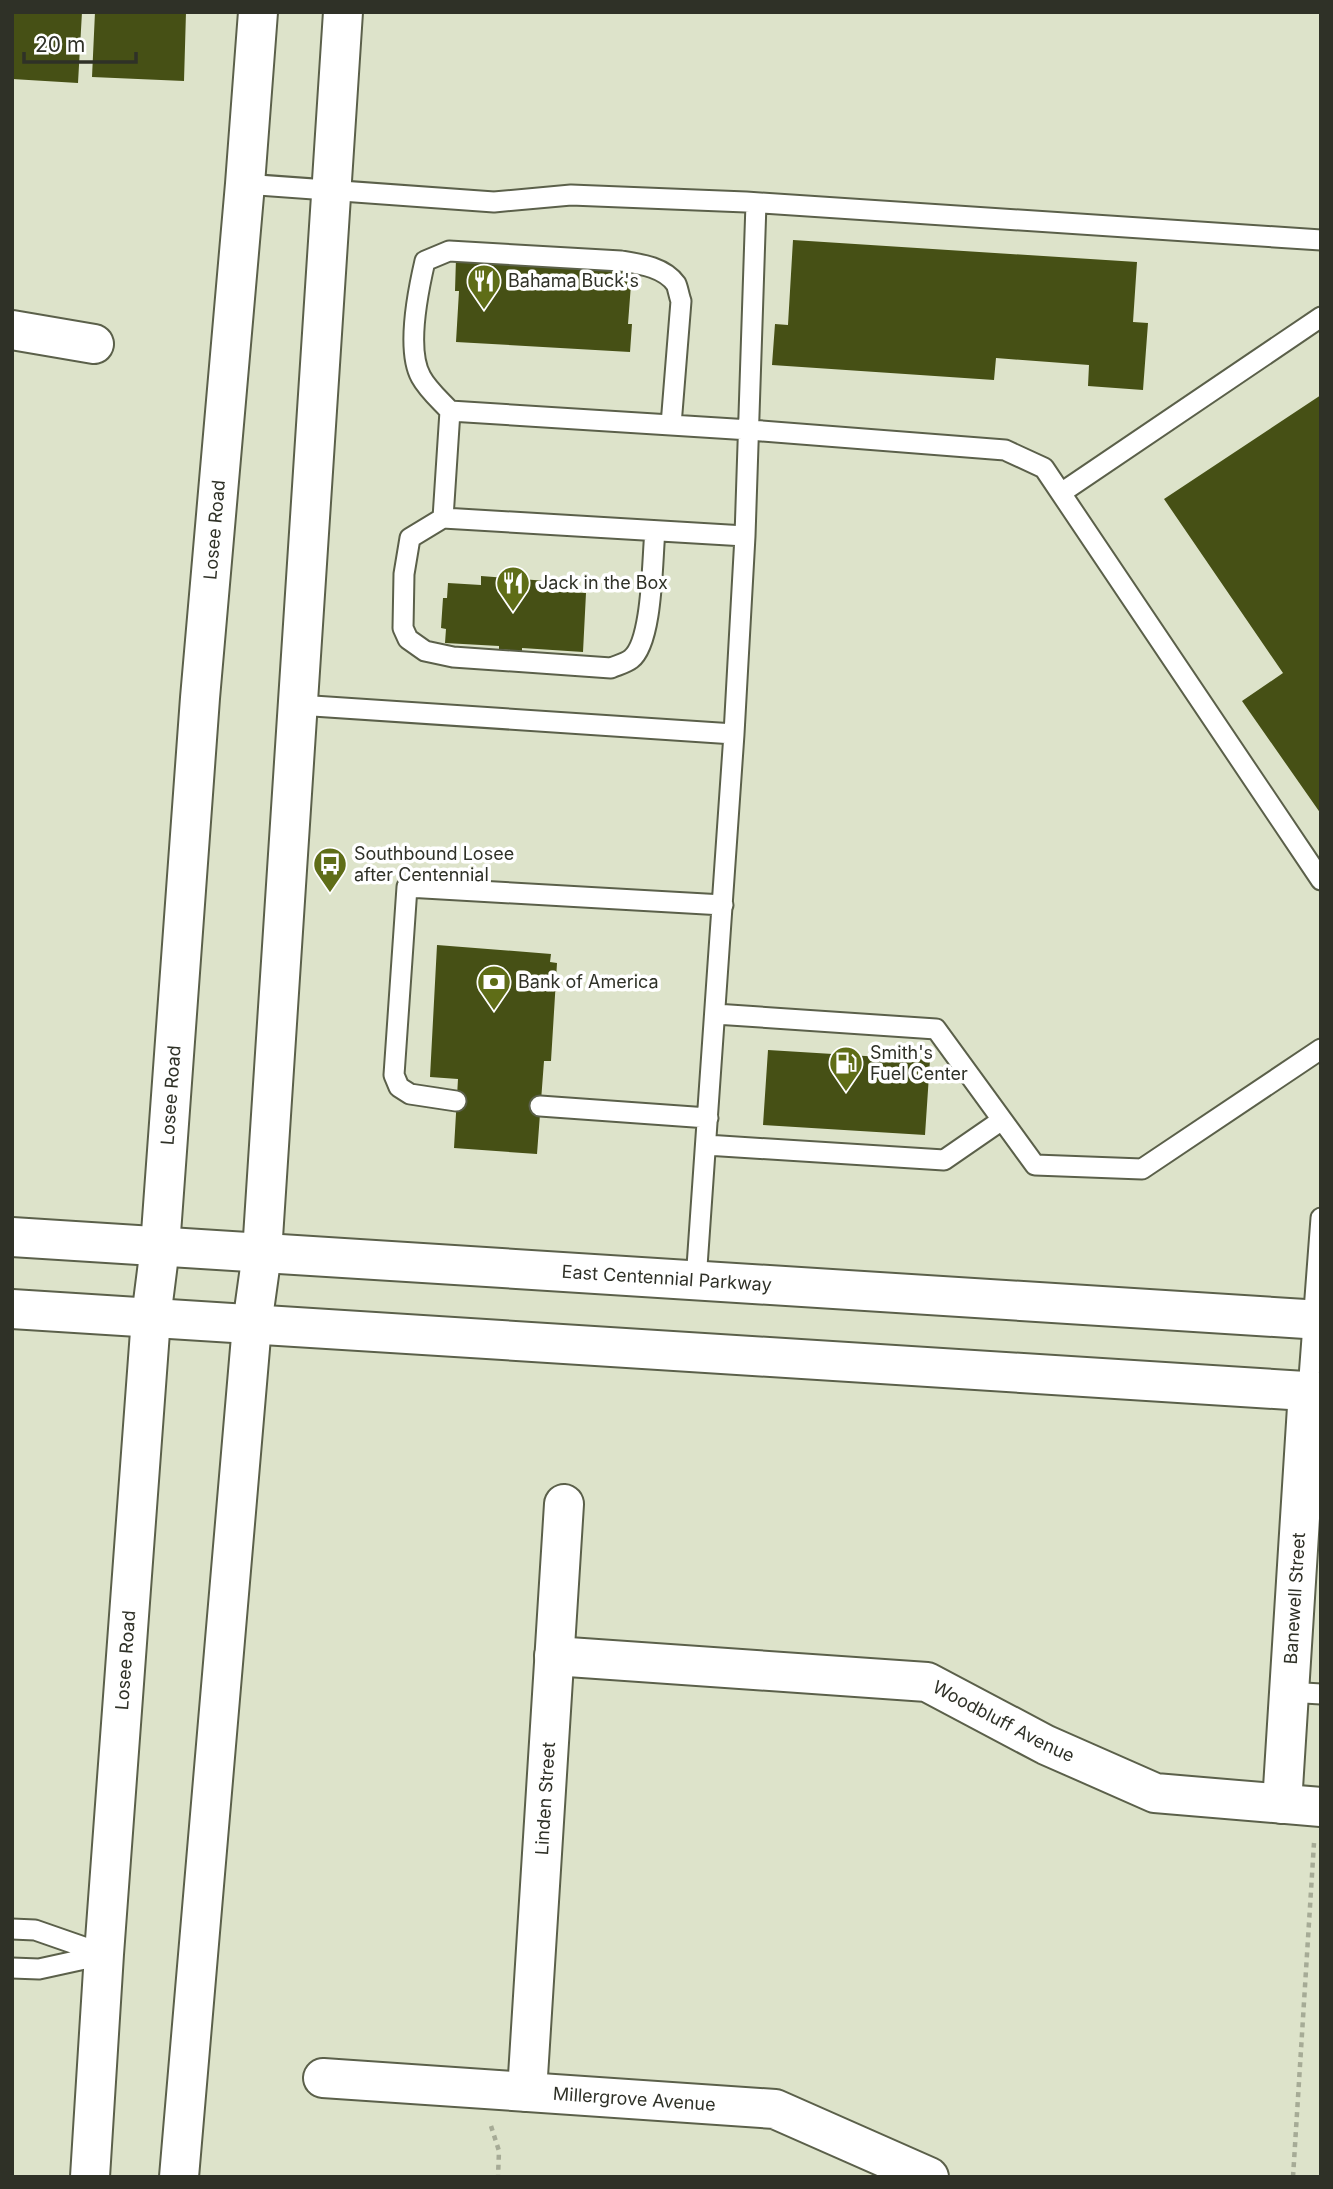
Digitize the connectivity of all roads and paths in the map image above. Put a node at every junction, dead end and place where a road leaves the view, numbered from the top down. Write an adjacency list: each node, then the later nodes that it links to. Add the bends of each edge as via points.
1 (258, 12): 3 (main road, Losee Road)
2 (342, 12): 4 (main road)
3 (245, 184): 4 (lane); 30 (main road, Losee Road, via 200,698)
4 (330, 192): 5 (lane, via 494,202 571,195); 17 (main road)
5 (756, 203): 6 (lane); 12 (lane)
6 (1321, 240)
7 (1321, 317): 13 (lane)
8 (12, 330): 9 (main road)
9 (94, 344)
10 (450, 411): 11 (lane); 11 (lane, via 419,374 414,347 425,261 449,251 621,261 649,265 676,284 681,301); 14 (lane)
11 (671, 425): 12 (lane)
12 (750, 430): 13 (lane, via 1005,450 1044,468); 16 (lane)
13 (1060, 493): 19 (lane)
14 (443, 518): 15 (lane); 15 (lane, via 410,538 402,628 408,639 425,651 453,657 611,668 631,660 641,648)
15 (655, 531): 16 (lane)
16 (745, 536): 18 (lane)
17 (298, 705): 18 (lane); 31 (main road)
18 (734, 734): 20 (lane)
19 (1321, 880)
20 (723, 905): 21 (lane); 23 (lane, via 407,887 394,1075 399,1087 410,1094)
21 (715, 1014): 25 (lane); 26 (lane, via 936,1029)
22 (1321, 1049): 26 (lane, via 1142,1169 1035,1165)
23 (456, 1101)
24 (540, 1106): 25 (lane)
25 (708, 1118): 27 (lane)
26 (1002, 1120): 27 (lane, via 944,1160)
27 (706, 1145): 32 (lane)
28 (1321, 1218): 35 (lane)
29 (12, 1237): 30 (main road, East Centennial Parkway)
30 (160, 1247): 31 (main road, East Centennial Parkway); 34 (main road, Losee Road)
31 (262, 1253): 32 (main road, East Centennial Parkway); 36 (main road)
32 (696, 1281): 35 (main road, East Centennial Parkway)
33 (12, 1309): 34 (main road)
34 (151, 1318): 36 (main road); 43 (main road, Losee Road)
35 (1317, 1320): 37 (lane)
36 (252, 1325): 37 (main road); 49 (main road)
37 (1314, 1392): 40 (main road, Banewell Street)
38 (564, 1504): 39 (main road, Linden Street)
39 (554, 1657): 41 (main road, Woodbluff Avenue, via 927,1682 1046,1745 1155,1793); 47 (main road, Linden Street)
40 (1304, 1693): 41 (main road, Banewell Street)
41 (1306, 1806): 52 (path)
42 (12, 1929): 43 (lane, via 35,1930)
43 (104, 1954): 44 (lane, via 39,1969); 48 (main road, Losee Road)
44 (12, 1968)
45 (323, 2078): 46 (main road, Millergrove Avenue)
46 (478, 2088): 47 (main road, Millergrove Avenue); 50 (path, via 499,2151)
47 (527, 2092): 51 (main road, Millergrove Avenue, via 775,2109)
48 (90, 2177)
49 (179, 2177)
50 (498, 2177)
51 (929, 2177)
52 (1293, 2177)

